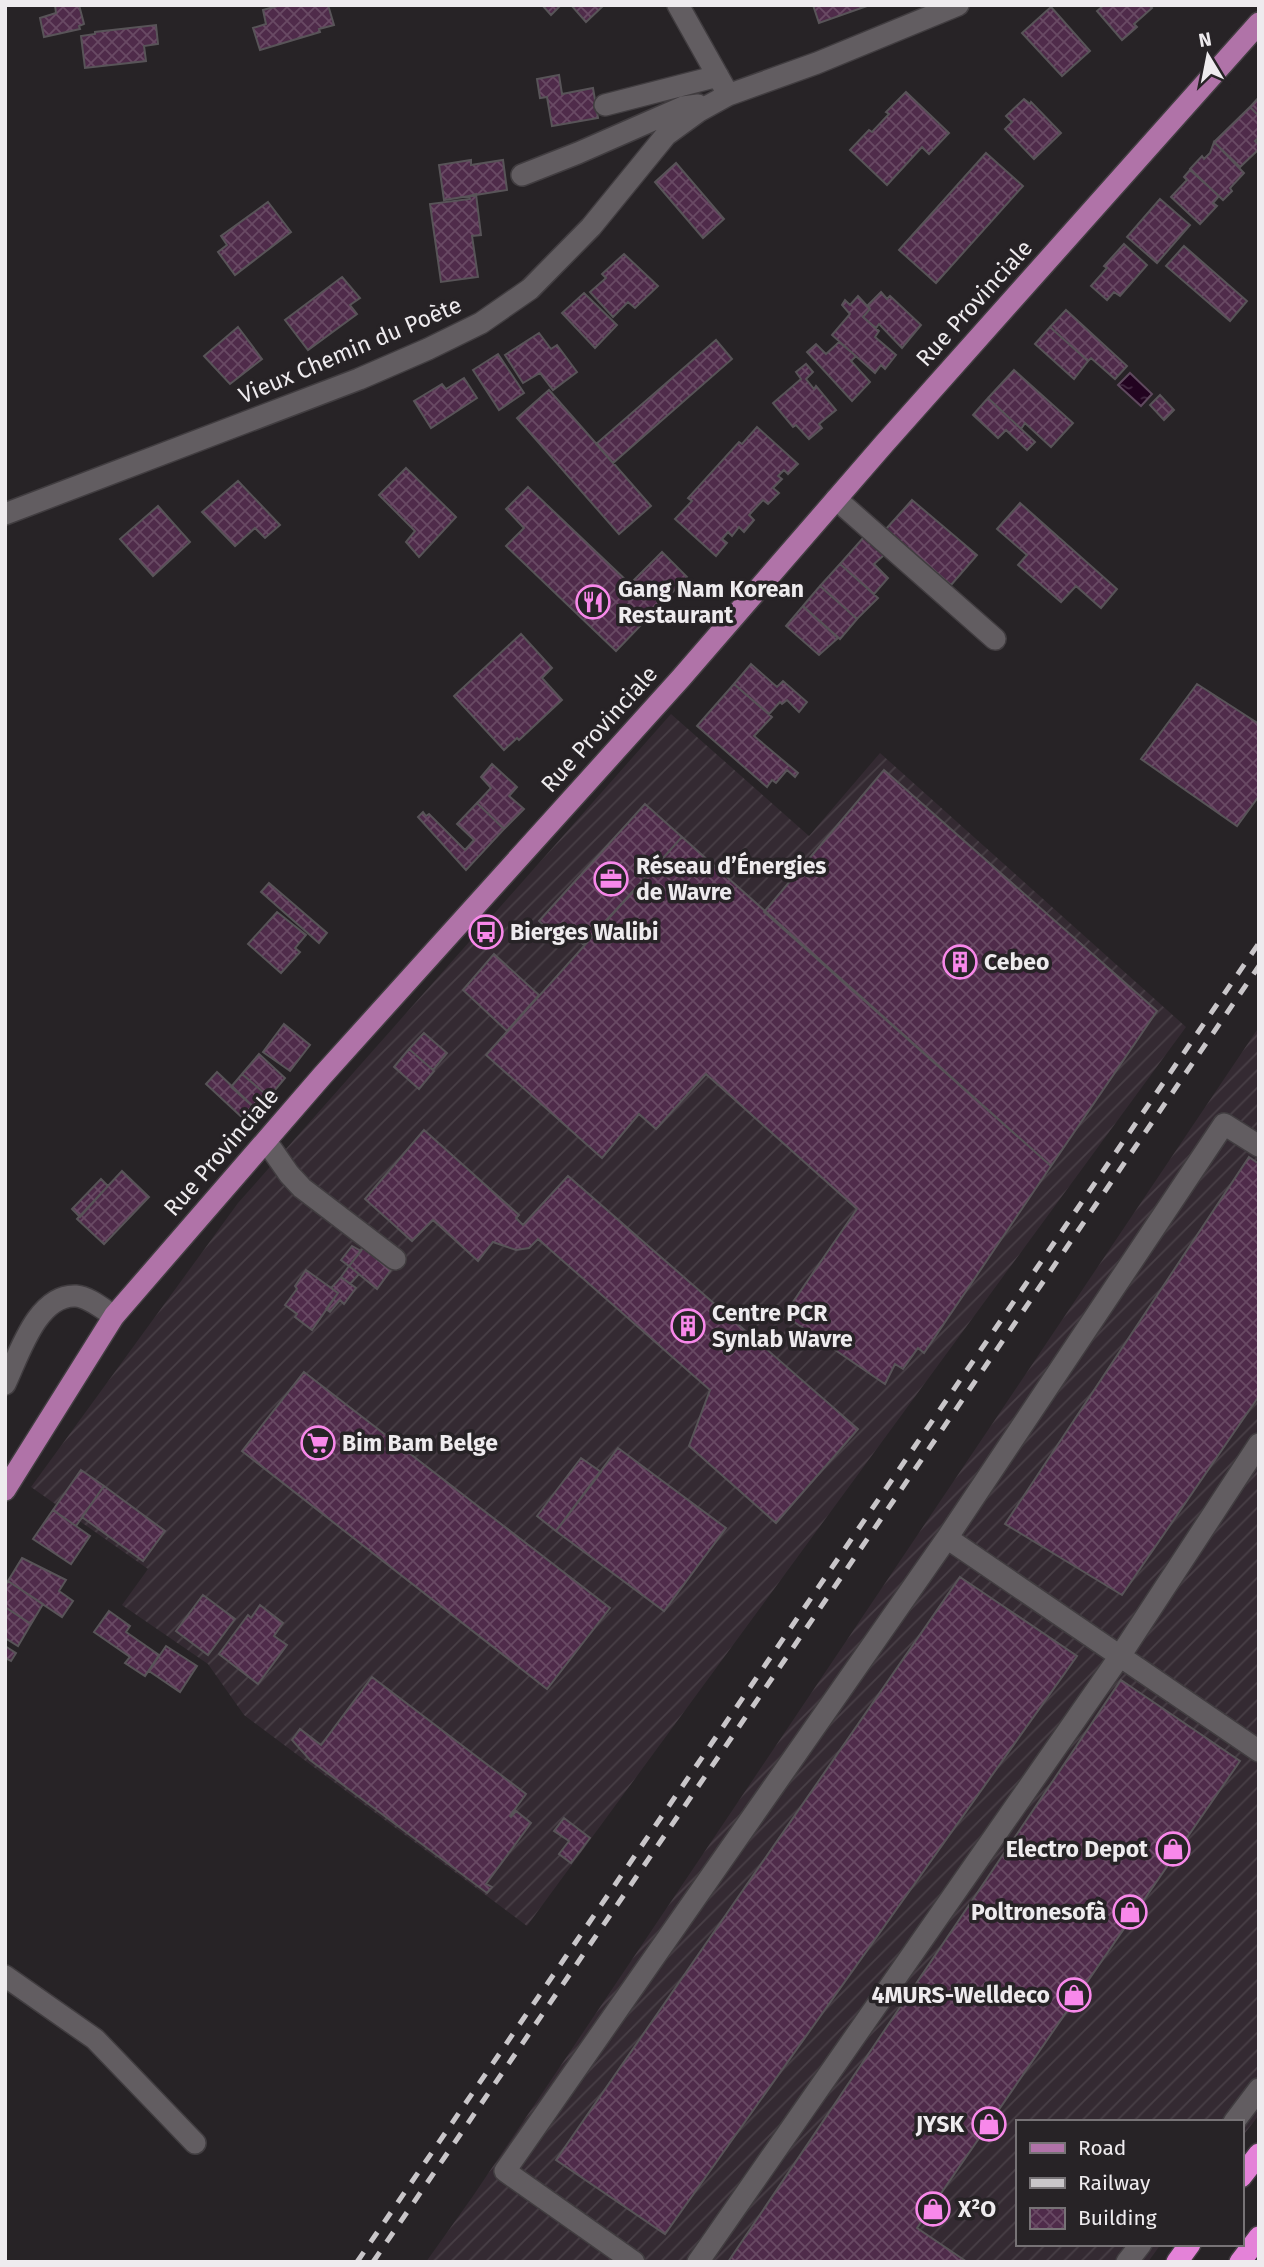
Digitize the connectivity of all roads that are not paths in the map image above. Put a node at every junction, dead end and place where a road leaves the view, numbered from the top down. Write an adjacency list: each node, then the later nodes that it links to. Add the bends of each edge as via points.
1 (678, 5): 5 (street)
2 (958, 5): 3 (street, Vieux Chemin du Poète)
3 (910, 15): 5 (street, Vieux Chemin du Poète, via 817,63)
4 (1259, 23): 8 (main road, Rue Provinciale)
5 (720, 91): 6 (street); 7 (street); 9 (street, Vieux Chemin du Poète, via 666,135 591,227 530,289 481,323 359,379)
6 (605, 105)
7 (522, 175)
8 (836, 499): 10 (street); 11 (main road, Rue Provinciale)
9 (5, 514)
10 (995, 639)
11 (266, 1141): 13 (street, via 302,1188); 14 (main road, Rue Provinciale)
12 (1259, 1146): 18 (street, via 1224,1124)
13 (395, 1259)
14 (114, 1316): 15 (street, via 77,1296 57,1299 33,1325); 17 (main road, Rue Provinciale)
15 (5, 1384)
16 (1259, 1444): 19 (street)
17 (5, 1490)
18 (947, 1538): 19 (street); 30 (street, via 505,2171)
19 (1120, 1656): 20 (street); 31 (street)
20 (1259, 1751)
21 (5, 1976): 24 (street, via 96,2039)
22 (1259, 2089): 23 (street)
23 (1236, 2120)
24 (195, 2143)
25 (1259, 2154): 26 (highway)
26 (1243, 2174)
27 (1259, 2237): 34 (highway)
28 (1139, 2246): 32 (street)
29 (1189, 2246): 33 (highway)
30 (634, 2262)
31 (698, 2262)
32 (1127, 2262)
33 (1177, 2262)
34 (1240, 2262)

